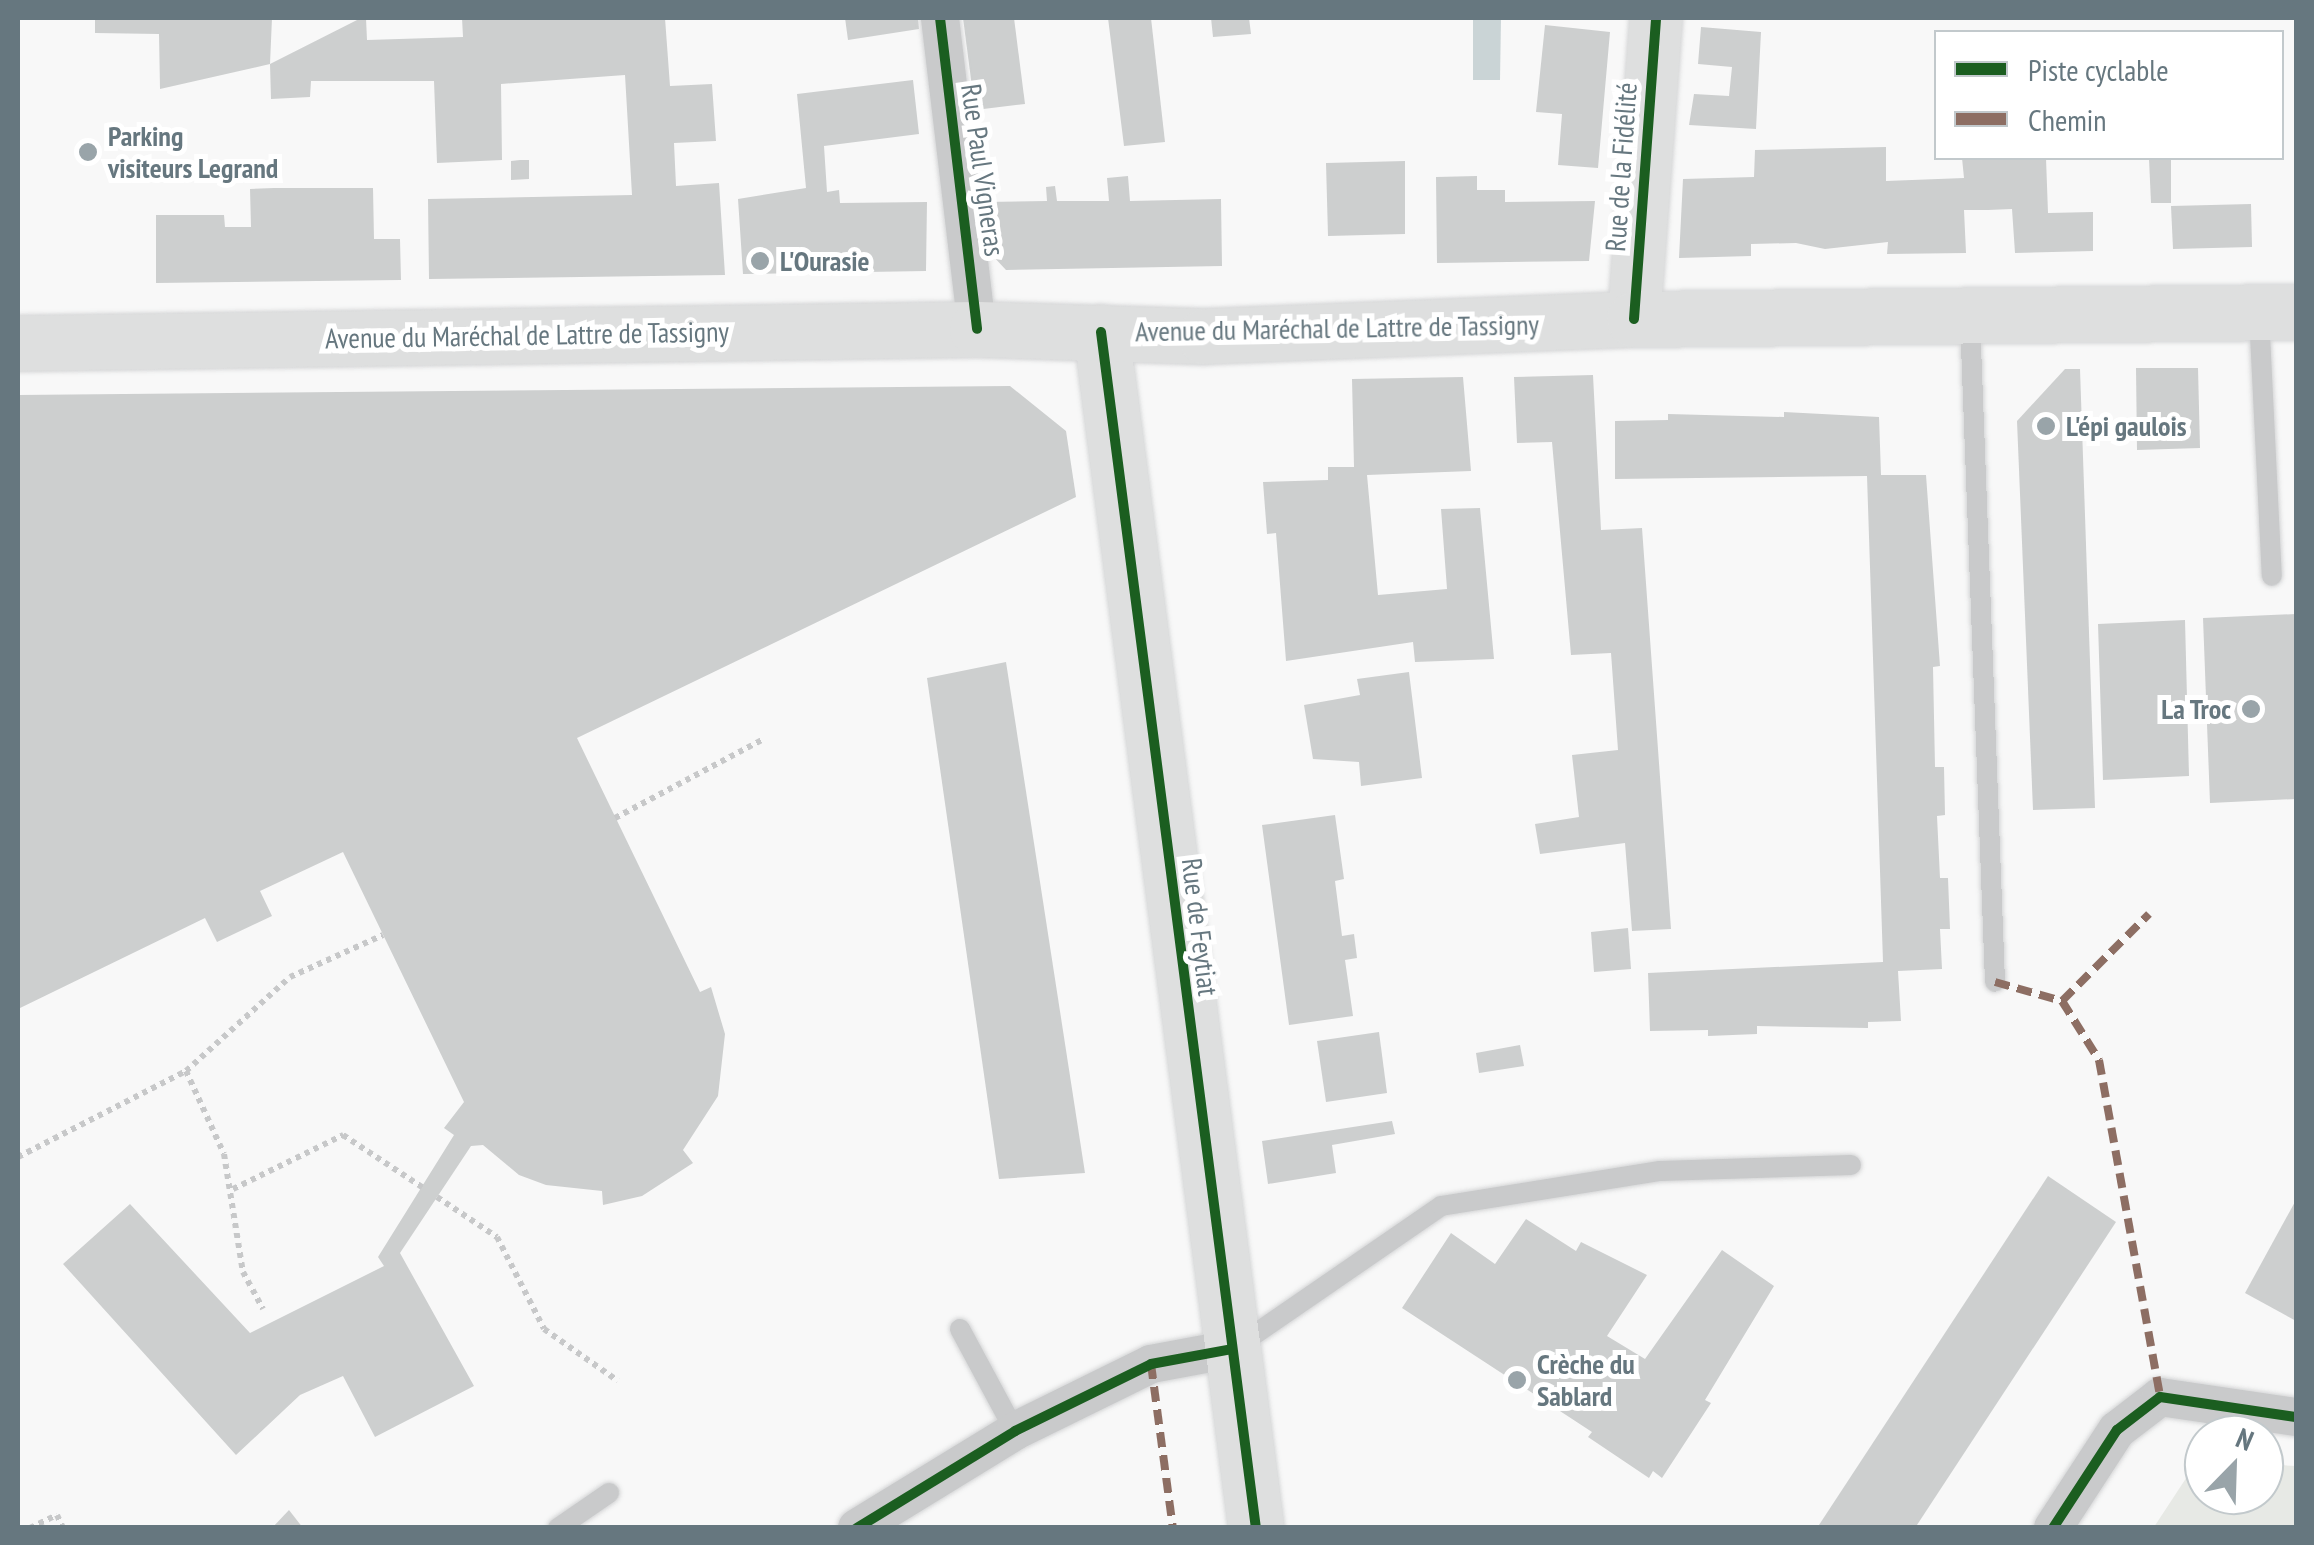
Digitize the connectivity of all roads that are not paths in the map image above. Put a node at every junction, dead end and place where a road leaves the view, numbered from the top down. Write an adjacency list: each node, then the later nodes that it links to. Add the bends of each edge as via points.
1 (940, 18): 6 (street, Rue Paul Vigneras)
2 (1656, 18): 5 (street, Rue de la Fidélité)
3 (2278, 312): 4 (main road, Avenue du Maréchal de Lattre de Tassigny); 9 (lane)
4 (1970, 315): 5 (main road, Avenue du Maréchal de Lattre de Tassigny); 10 (lane)
5 (1634, 320): 7 (main road, Avenue du Maréchal de Lattre de Tassigny, via 1205,336)
6 (977, 329): 7 (main road, Avenue du Maréchal de Lattre de Tassigny); 8 (main road, Avenue du Maréchal de Lattre de Tassigny)
7 (1102, 332): 13 (main road, Rue de Feytiat)
8 (18, 343)
9 (2272, 576)
10 (1995, 982)
11 (1851, 1165): 13 (lane, via 1660,1171 1441,1206)
12 (960, 1328): 15 (lane)
13 (1232, 1349): 15 (street, via 1151,1364); 19 (main road, Rue de Feytiat)
14 (2296, 1417): 20 (street, via 2160,1396 2117,1430)
15 (1016, 1432): 18 (street)
16 (608, 1493): 17 (lane)
17 (558, 1528)
18 (858, 1528)
19 (1256, 1528)
20 (2053, 1528)

